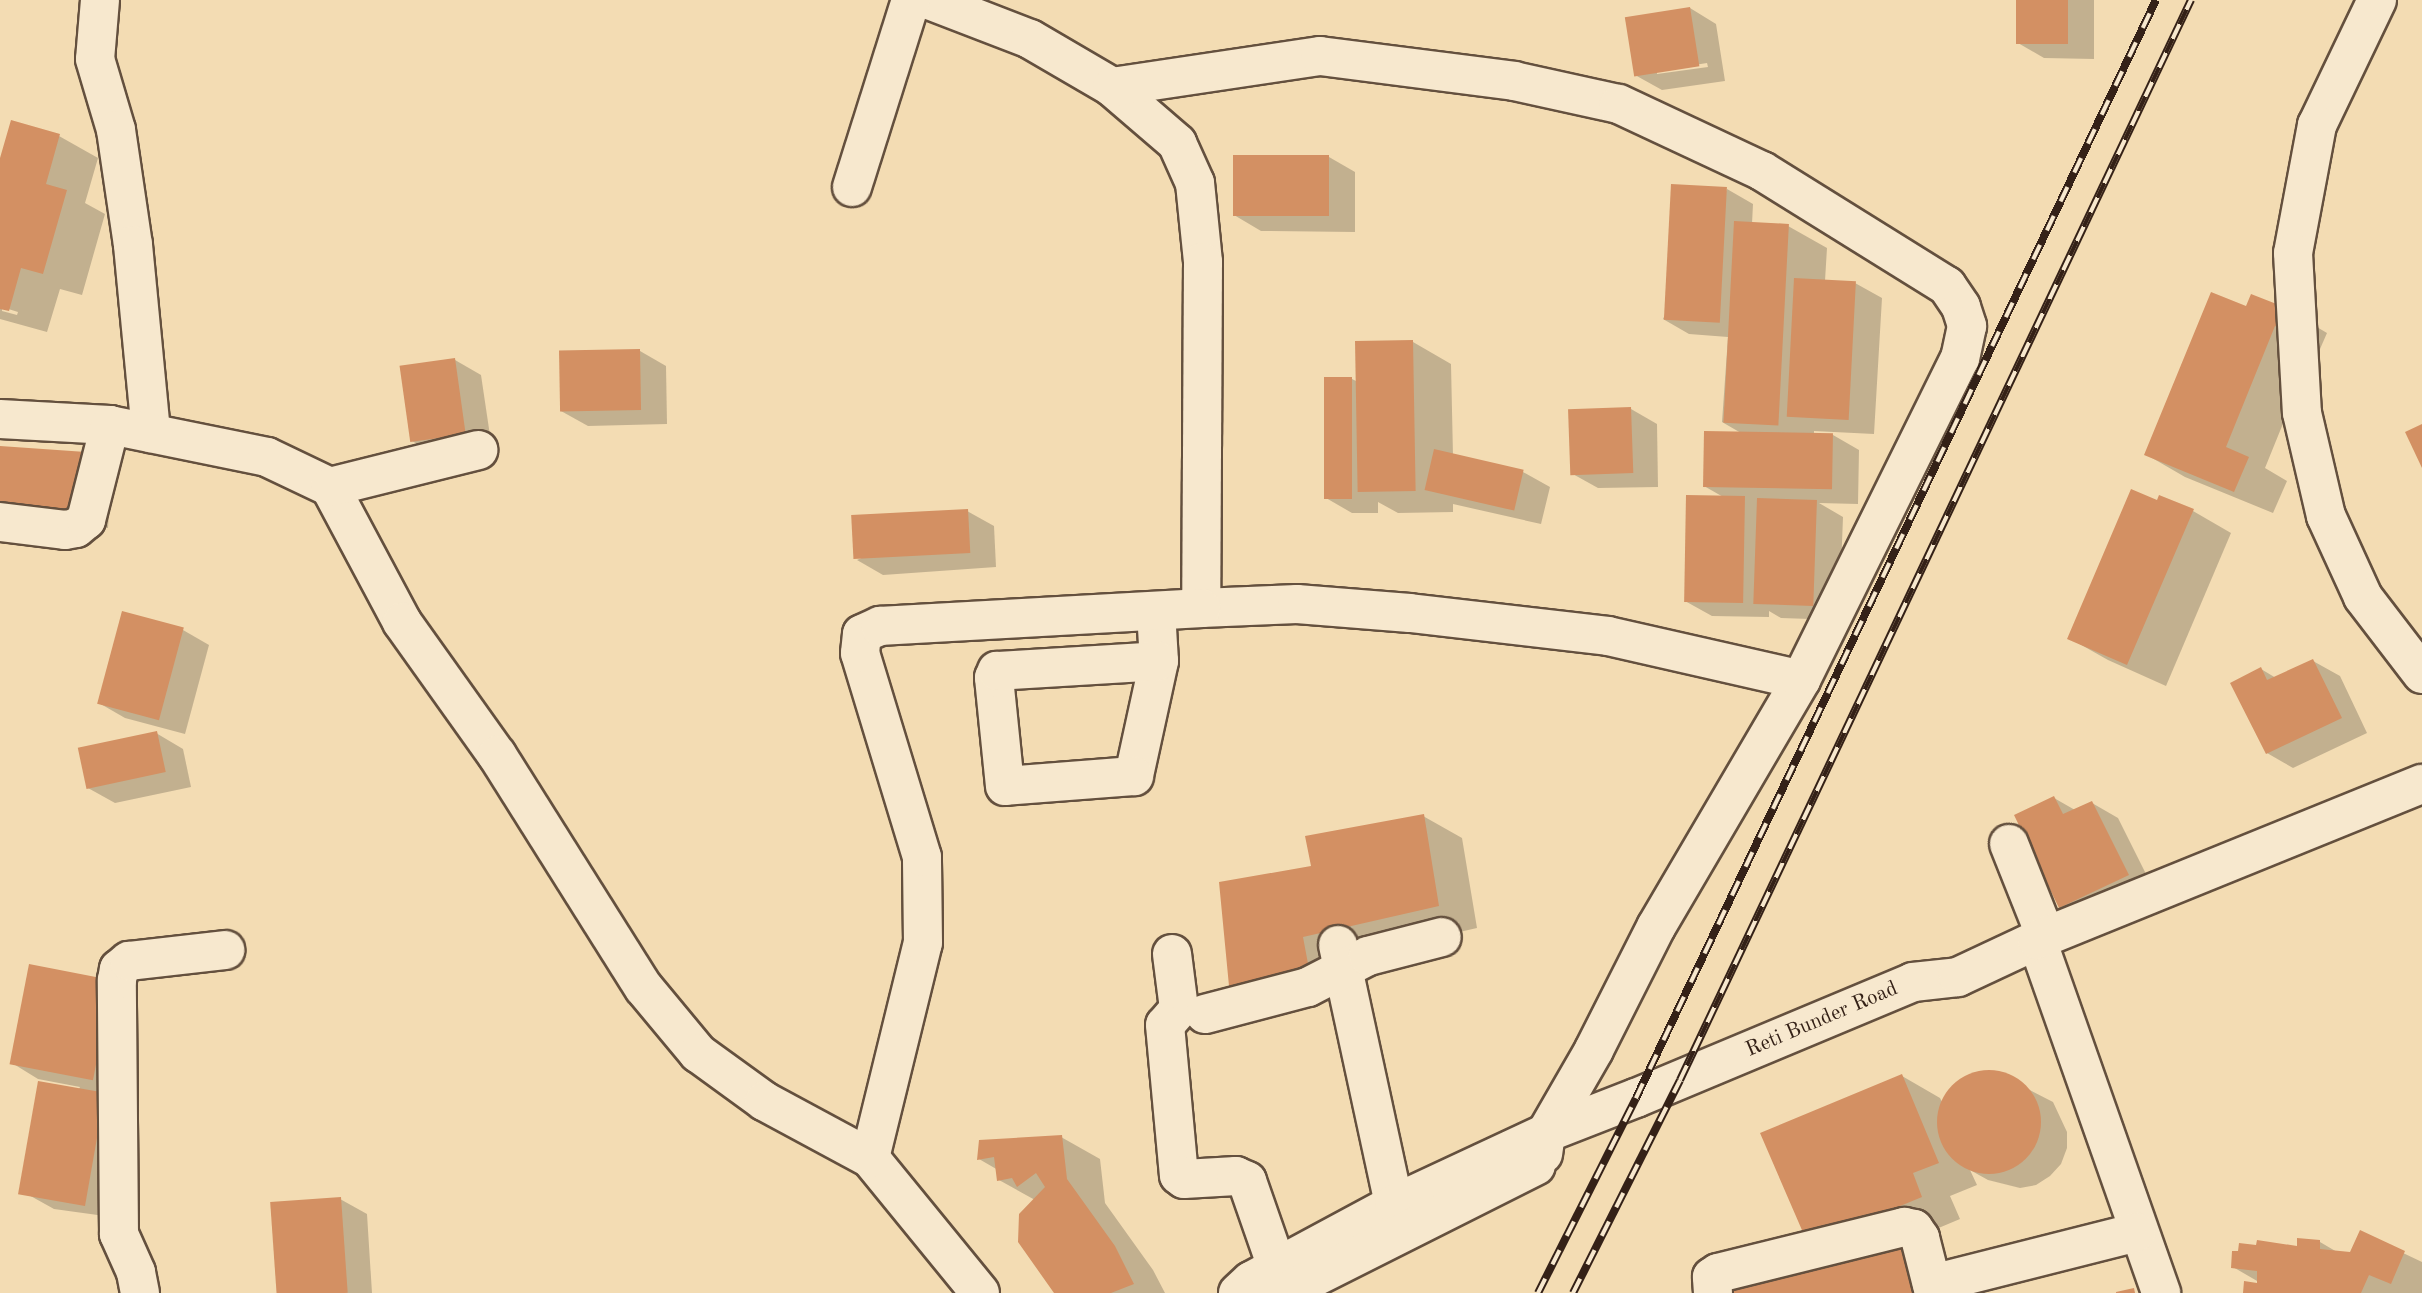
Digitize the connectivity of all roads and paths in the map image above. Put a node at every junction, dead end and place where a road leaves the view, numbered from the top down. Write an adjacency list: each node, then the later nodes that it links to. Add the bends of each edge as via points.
1 (100, 0): 9 (street, via 95,59 118,142)
2 (911, 0): 6 (street)
3 (929, 0): 5 (street, via 1030,39)
4 (2376, 0): 16 (street, via 2317,125 2292,253 2302,413 2326,516 2363,597)
5 (1112, 88): 13 (street, via 1177,143 1195,183 1203,262); 17 (street, via 1321,56 1514,81 1619,104 1762,170 1947,286 1967,326 1960,358)
6 (852, 187)
7 (0, 419): 8 (street)
8 (110, 425): 9 (street); 12 (street, via 86,520 65,530)
9 (151, 433): 11 (street, via 267,457)
10 (478, 450): 11 (street)
11 (330, 487): 27 (street, via 402,622 497,755 644,988 698,1053 764,1101)
12 (0, 522)
13 (1201, 608): 14 (street); 17 (street, via 1310,605 1608,636)
14 (1156, 611): 15 (street); 27 (street, via 880,626 862,635 860,653 922,857 923,943)
15 (1158, 661): 15 (street, via 1134,776 1005,786 997,671)
16 (2422, 674)
17 (1801, 680): 26 (street, via 1656,927)
18 (2422, 784): 21 (street, Reti Bunder Road)
19 (2009, 844): 21 (street)
20 (1441, 937): 24 (street, via 1368,956)
21 (2041, 939): 26 (street, Reti Bunder Road, via 1958,977 1913,982); 29 (street)
22 (225, 950): 33 (street, via 129,961 119,969 119,1234)
23 (1172, 954): 30 (street, via 1179,1009 1166,1025 1179,1175 1184,1179 1236,1176 1247,1181)
24 (1341, 958): 25 (street, via 1308,987); 28 (street)
25 (1205, 1014)
26 (1544, 1148): 28 (street, Reti Bunder Road); 30 (street)
27 (870, 1158): 31 (street)
28 (1394, 1204): 30 (street, Reti Bunder Road)
29 (2137, 1232): 32 (street); 36 (street)
30 (1280, 1280): 34 (street, Reti Bunder Road, via 1251,1280)
31 (963, 1287)
32 (1933, 1289): 35 (street, via 1920,1238 1914,1229 1904,1227 1718,1273 1712,1277)
33 (140, 1293)
34 (1238, 1293)
35 (1713, 1293)
36 (2161, 1293)

